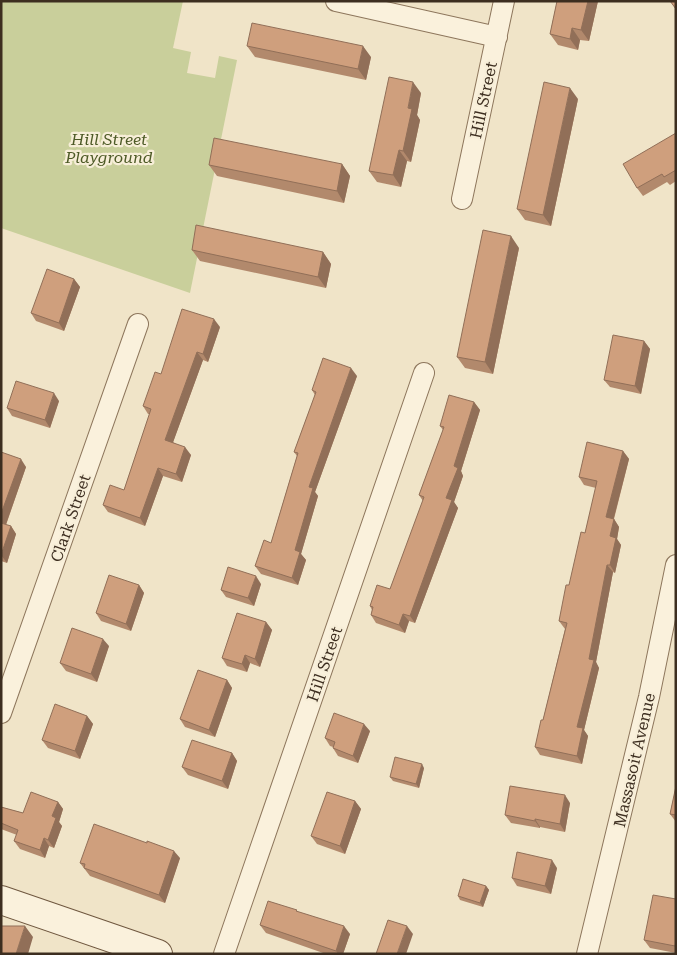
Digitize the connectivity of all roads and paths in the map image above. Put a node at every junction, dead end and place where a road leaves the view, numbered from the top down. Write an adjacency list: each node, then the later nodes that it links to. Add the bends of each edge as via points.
1 (336, 1): 3 (street)
2 (504, 1): 3 (street, Hill Street)
3 (497, 37): 4 (street, Hill Street)
4 (462, 199)
5 (138, 324): 8 (street, Clark Street)
6 (424, 374): 12 (street, Hill Street)
7 (676, 565): 13 (street, Massasoit Avenue, via 649,697)
8 (1, 713)
9 (1, 900): 10 (main road)
10 (120, 948): 11 (main road)
11 (158, 954)
12 (224, 954)
13 (587, 954)

